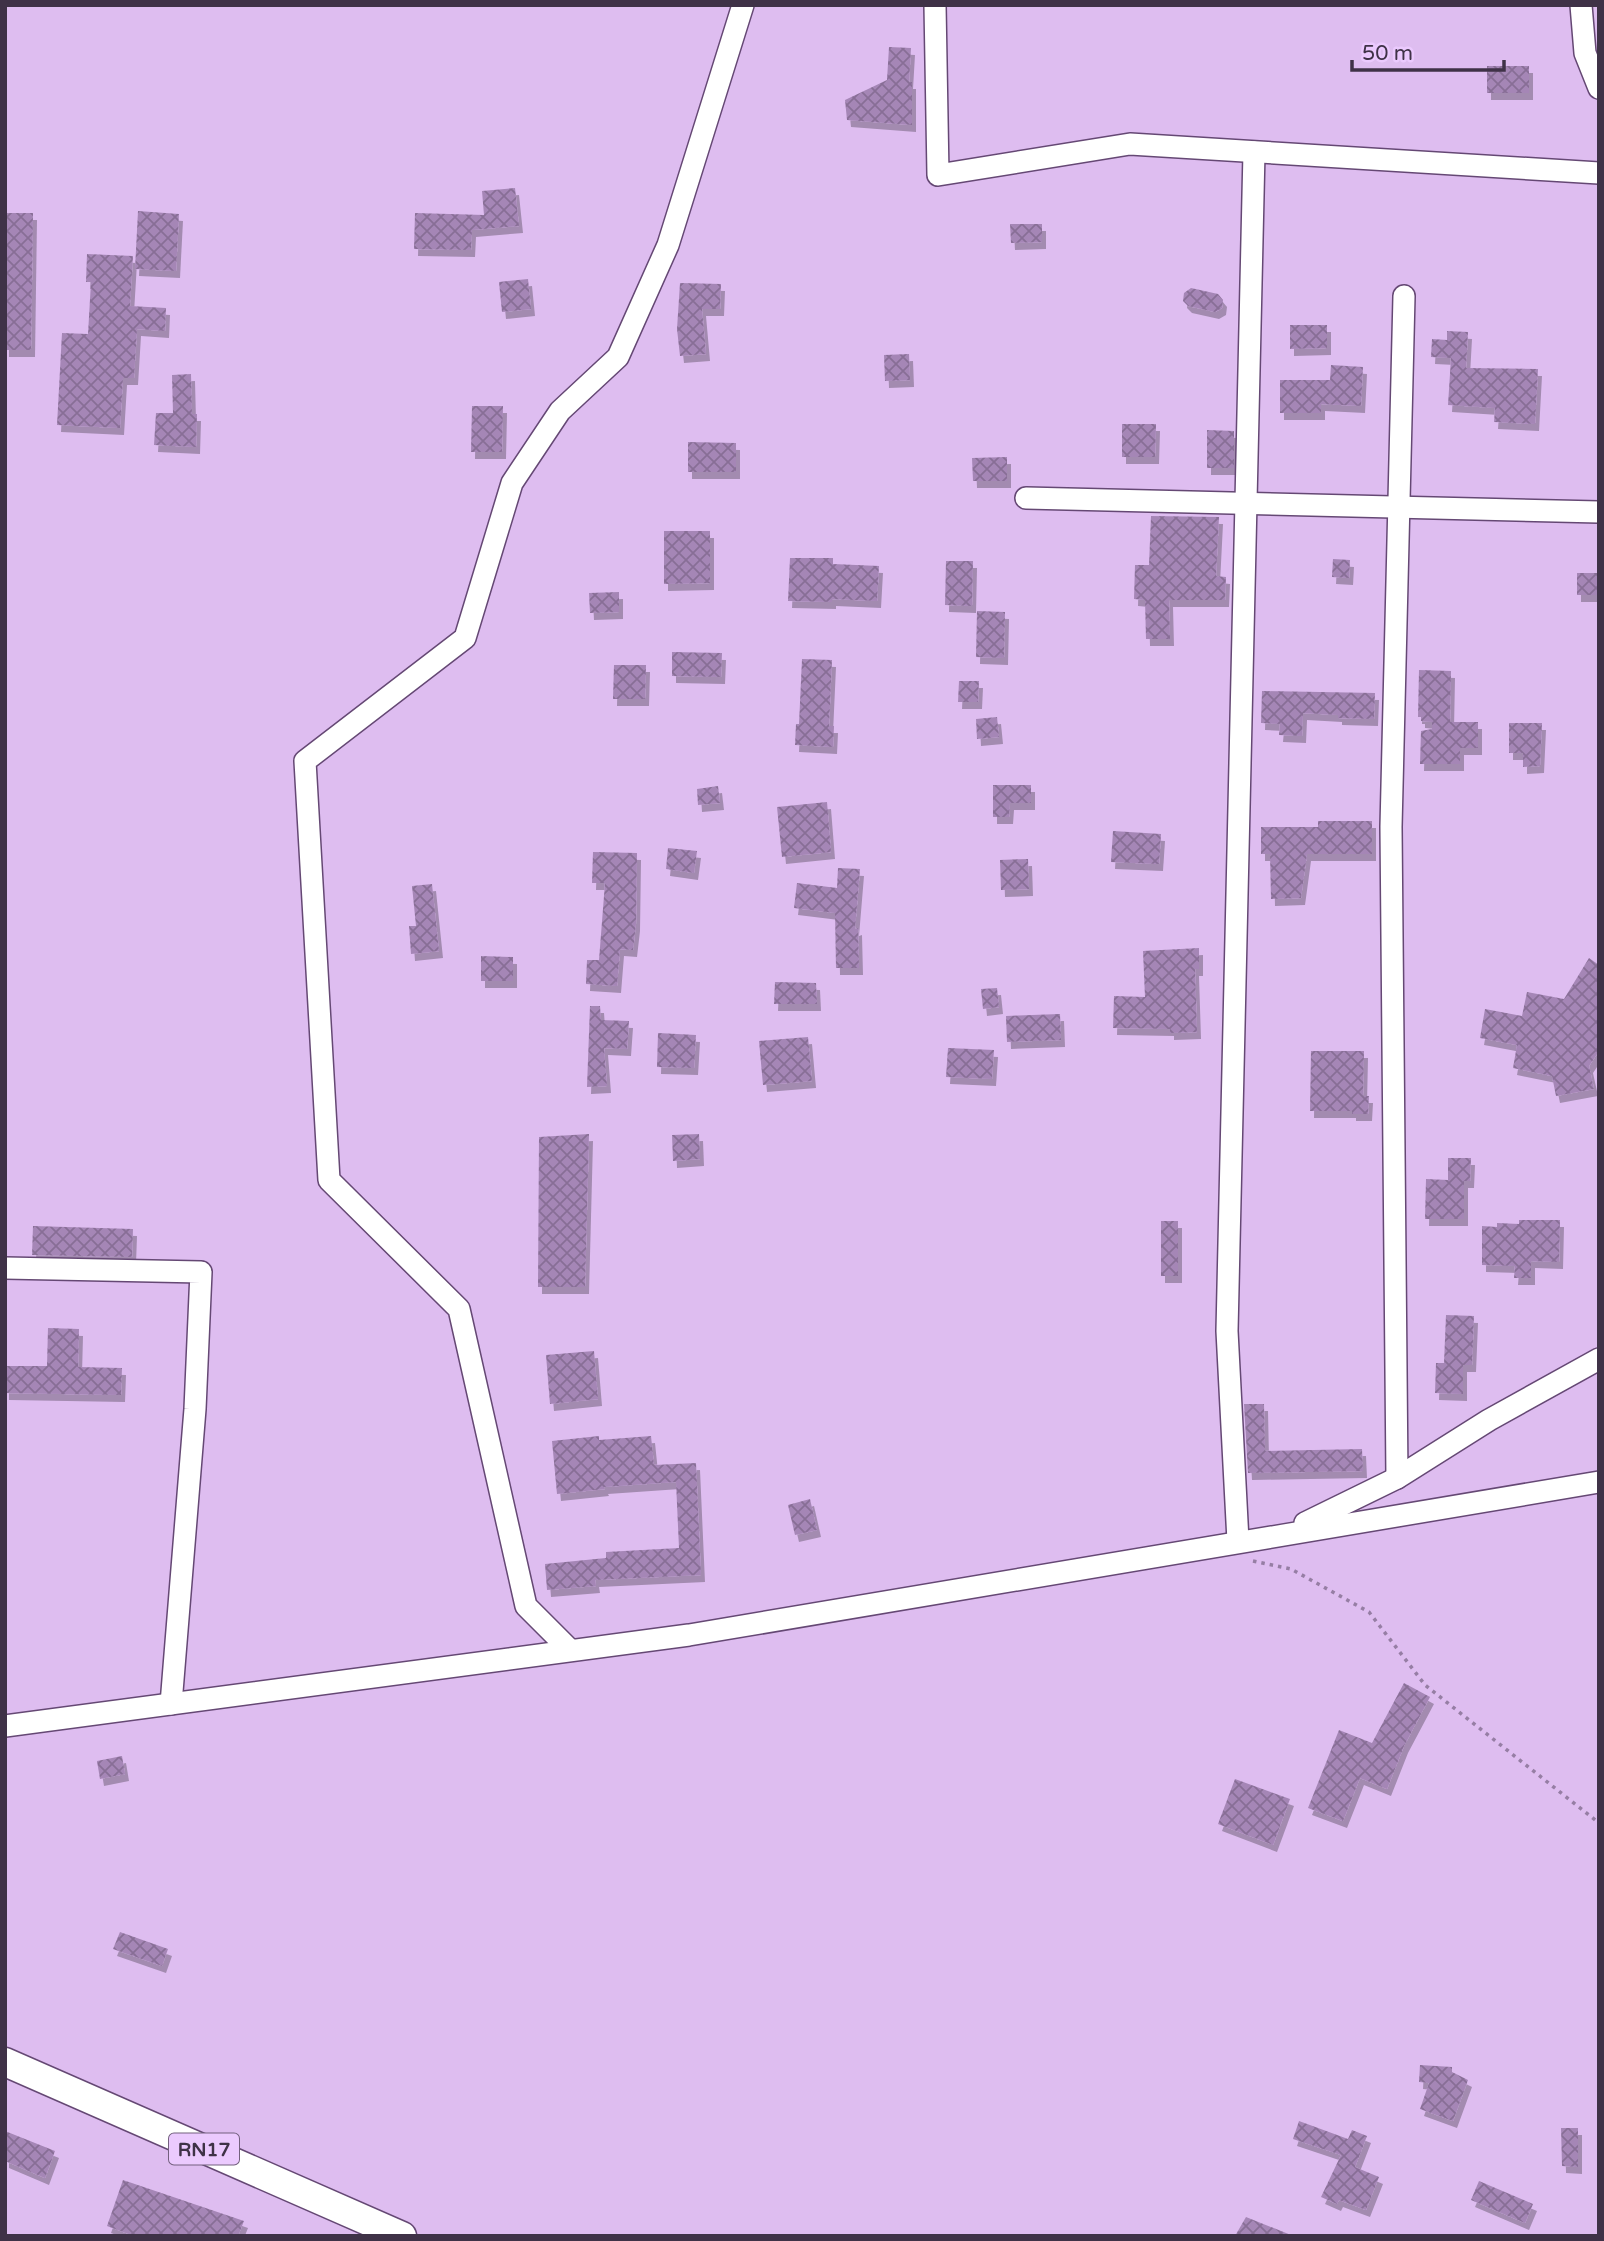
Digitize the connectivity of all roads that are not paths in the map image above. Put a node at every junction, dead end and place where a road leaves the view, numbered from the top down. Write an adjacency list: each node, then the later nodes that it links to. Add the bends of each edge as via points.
1 (743, 5): 18 (street, via 663,257 618,357 560,411 512,483 465,638 305,761 329,1180 459,1309 526,1606)
2 (934, 5): 5 (street, via 938,175 1130,144)
3 (1581, 5): 4 (street, via 1585,53)
4 (1599, 88)
5 (1254, 152): 6 (street); 9 (street)
6 (1599, 173)
7 (1404, 296): 10 (street)
8 (1026, 498): 9 (street)
9 (1245, 503): 10 (street); 17 (street, via 1227,1331)
10 (1400, 507): 11 (street); 14 (street, via 1391,827)
11 (1599, 512)
12 (5, 1268): 19 (street, via 201,1272)
13 (1599, 1359): 14 (street)
14 (1397, 1478): 16 (street)
15 (1599, 1482): 16 (street)
16 (1284, 1534): 17 (street)
17 (1240, 1550): 18 (street)
18 (570, 1650): 19 (street)
19 (171, 1704): 20 (street)
20 (5, 1726)
21 (5, 2062): 22 (main road, RN17)
22 (402, 2236)

